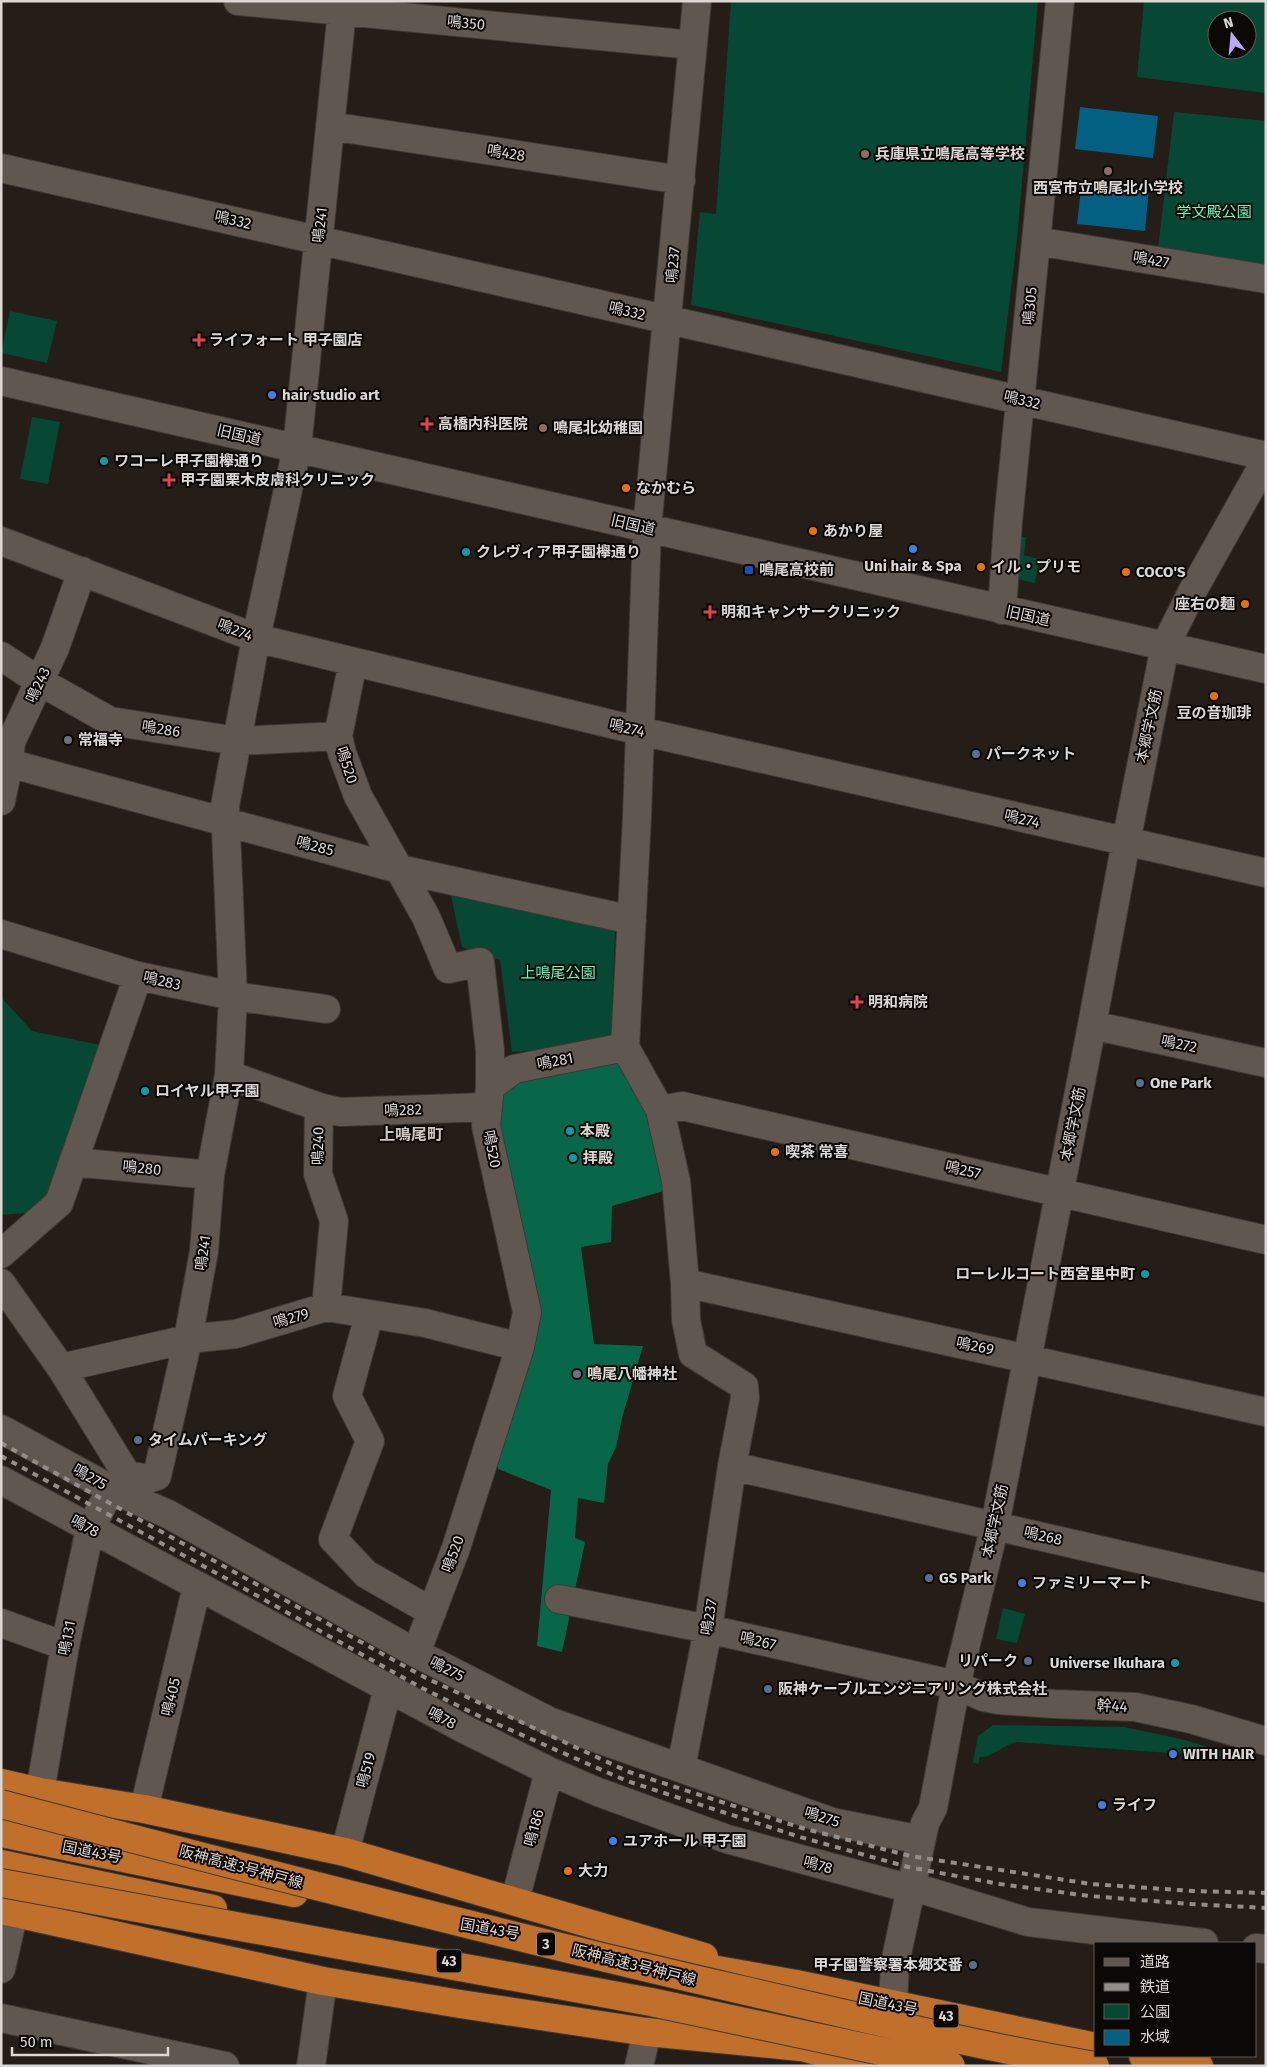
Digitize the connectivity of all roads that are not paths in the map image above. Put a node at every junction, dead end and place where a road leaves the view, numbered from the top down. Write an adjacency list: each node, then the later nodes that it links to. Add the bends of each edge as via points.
1 (238, 1): 4 (street, 鳴350)
2 (697, 1): 5 (street, 鳴237)
3 (1060, 1): 10 (street, 鳴305)
4 (342, 6): 5 (street, 鳴350); 6 (street, 鳴241)
5 (693, 45): 8 (street, 鳴237)
6 (330, 126): 8 (street, 鳴428); 9 (street, 鳴241)
7 (1, 168): 9 (street, 鳴332)
8 (681, 180): 12 (street, 鳴237)
9 (318, 240): 12 (street, 鳴332); 15 (street, 鳴241)
10 (1036, 241): 11 (street, 鳴427); 14 (street, 鳴305)
11 (1266, 279)
12 (668, 321): 14 (street, 鳴332); 17 (street, 鳴237)
13 (1, 381): 15 (street, 旧国道)
14 (1021, 399): 16 (street, 鳴332); 20 (street, 鳴305)
15 (297, 448): 17 (street, 旧国道); 21 (street, 鳴241)
16 (1262, 457): 22 (street, 本郷学文筋)
17 (647, 529): 20 (street, 旧国道); 27 (street, 鳴237)
18 (1, 541): 19 (street, 鳴274)
19 (82, 571): 21 (street, 鳴274); 26 (street, 鳴243, via 55,648)
20 (1002, 610): 22 (street, 旧国道)
21 (256, 638): 24 (street, 鳴274); 29 (street, 鳴241)
22 (1165, 646): 25 (street, 旧国道); 33 (street, 本郷学文筋)
23 (1, 656): 26 (street, 鳴286)
24 (353, 662): 27 (street, 鳴274); 28 (street, 鳴520)
25 (1266, 669)
26 (39, 681): 29 (street, 鳴286, via 110,721); 30 (street, 鳴243)
27 (640, 731): 33 (street, 鳴274); 36 (street, 鳴237)
28 (338, 736): 29 (street, 鳴286); 34 (street, 鳴520, via 358,796)
29 (237, 741): 32 (street, 鳴241, via 225,806)
30 (5, 762): 31 (street, 鳴243); 32 (street, 鳴285)
31 (1, 801)
32 (227, 823): 34 (street, 鳴285); 39 (street, 鳴241)
33 (1126, 842): 35 (street, 鳴274); 41 (street, 本郷学文筋)
34 (399, 868): 36 (street, 鳴285); 45 (street, 鳴520, via 426,917 448,969 480,962 490,1050)
35 (1266, 873)
36 (632, 920): 42 (street, 鳴237)
37 (1, 934): 38 (street, 鳴283)
38 (138, 976): 39 (street, 鳴283); 48 (street)
39 (233, 996): 40 (street, 鳴283); 44 (street, 鳴241)
40 (326, 1009)
41 (1092, 1025): 43 (street, 鳴272); 50 (street, 本郷学文筋)
42 (625, 1047): 45 (street, 鳴281, via 514,1069); 47 (street)
43 (1266, 1064)
44 (230, 1075): 46 (street, 鳴240); 49 (street, 鳴241)
45 (489, 1097): 46 (street, 鳴282, via 340,1112); 58 (street, 鳴520, via 486,1126 527,1312)
46 (319, 1107): 55 (street, 鳴240, via 318,1174 334,1221)
47 (660, 1110): 50 (street, 鳴257, via 682,1106); 53 (street, via 676,1180)
48 (74, 1162): 49 (street, 鳴280); 52 (street, via 59,1203)
49 (210, 1175): 57 (street, 鳴241, via 204,1252)
50 (1059, 1192): 51 (street, 鳴257); 59 (street, 本郷学文筋)
51 (1266, 1240)
52 (1, 1254)
53 (685, 1282): 59 (street, 鳴269); 63 (street, 鳴237, via 686,1320 693,1354 744,1386 745,1398)
54 (1, 1283): 60 (street)
55 (326, 1307): 56 (street, 鳴279); 57 (street, 鳴279, via 236,1334)
56 (369, 1315): 58 (street, 鳴279, via 425,1323); 71 (street, via 347,1396 370,1441 333,1539 366,1574)
57 (188, 1339): 60 (street, 鳴279); 65 (street, 鳴241, via 156,1476)
58 (520, 1347): 71 (street, 鳴520, via 459,1539)
59 (1028, 1358): 61 (street, 鳴269); 66 (street, 本郷学文筋)
60 (61, 1368): 65 (street)
61 (1266, 1412)
62 (1, 1428): 65 (street, 鳴275)
63 (732, 1466): 66 (street, 鳴268); 73 (street, 鳴237)
64 (1, 1480): 67 (street, 鳴78)
65 (119, 1482): 67 (street, 鳴131); 75 (street, 鳴275, via 168,1514)
66 (996, 1525): 69 (street, 鳴268); 76 (street, 本郷学文筋)
67 (90, 1529): 68 (street, 鳴78); 74 (street, 鳴131)
68 (197, 1586): 77 (street, 鳴78); 85 (street, 鳴405)
69 (1266, 1588)
70 (559, 1599): 73 (street, 鳴267)
71 (432, 1612): 75 (street, 鳴520)
72 (1, 1623): 74 (street)
73 (708, 1629): 76 (street, 鳴267); 79 (street, 鳴237)
74 (65, 1646): 82 (street, 鳴131)
75 (416, 1653): 79 (street, 鳴275, via 551,1722)
76 (956, 1685): 78 (street, 幹44, via 999,1700 1135,1707); 84 (street, 本郷学文筋)
77 (388, 1688): 80 (street, 鳴78); 88 (street, 鳴519)
78 (1266, 1741)
79 (681, 1768): 87 (street, 鳴275, via 832,1822)
80 (549, 1771): 90 (street, 鳴186); 91 (street, 鳴78, via 727,1840)
81 (1, 1782): 82 (highway)
82 (40, 1792): 85 (highway)
83 (1, 1804): 108 (highway, 阪神高速3号神戸線 / 3, bridge, via 336,1892 657,1971)
84 (933, 1808): 87 (street, 本郷学文筋); 91 (street, 本郷学文筋, via 936,1826)
85 (144, 1809): 88 (highway)
86 (1, 1833): 96 (highway, 国道43号 / 43, via 340,1902)
87 (921, 1840): 91 (street, 本郷学文筋)
88 (345, 1852): 96 (highway)
89 (8, 1872): 100 (highway, 国道43号 / 43, via 334,1934); 107 (highway, 阪神高速3号神戸線, bridge)
90 (519, 1885)
91 (919, 1890): 93 (street, 鳴78, via 1028,1922); 97 (street, 本郷学文筋, via 911,1967)
92 (7, 1911): 94 (street); 95 (highway)
93 (1196, 1942)
94 (1, 1969)
95 (323, 1981): 99 (highway); 104 (street)
96 (796, 1984): 97 (highway, 国道43号 / 43)
97 (893, 2005): 101 (highway, 国道43号 / 43); 106 (street, 本郷学文筋)
98 (1, 2018): 103 (street)
99 (647, 2032): 100 (highway); 105 (street)
100 (800, 2047): 106 (highway, 国道43号 / 43)
101 (1094, 2047)
102 (1150, 2057): 109 (highway)
103 (225, 2066)
104 (311, 2066)
105 (639, 2066)
106 (877, 2066)
107 (951, 2066)
108 (1095, 2066)
109 (1199, 2066)

